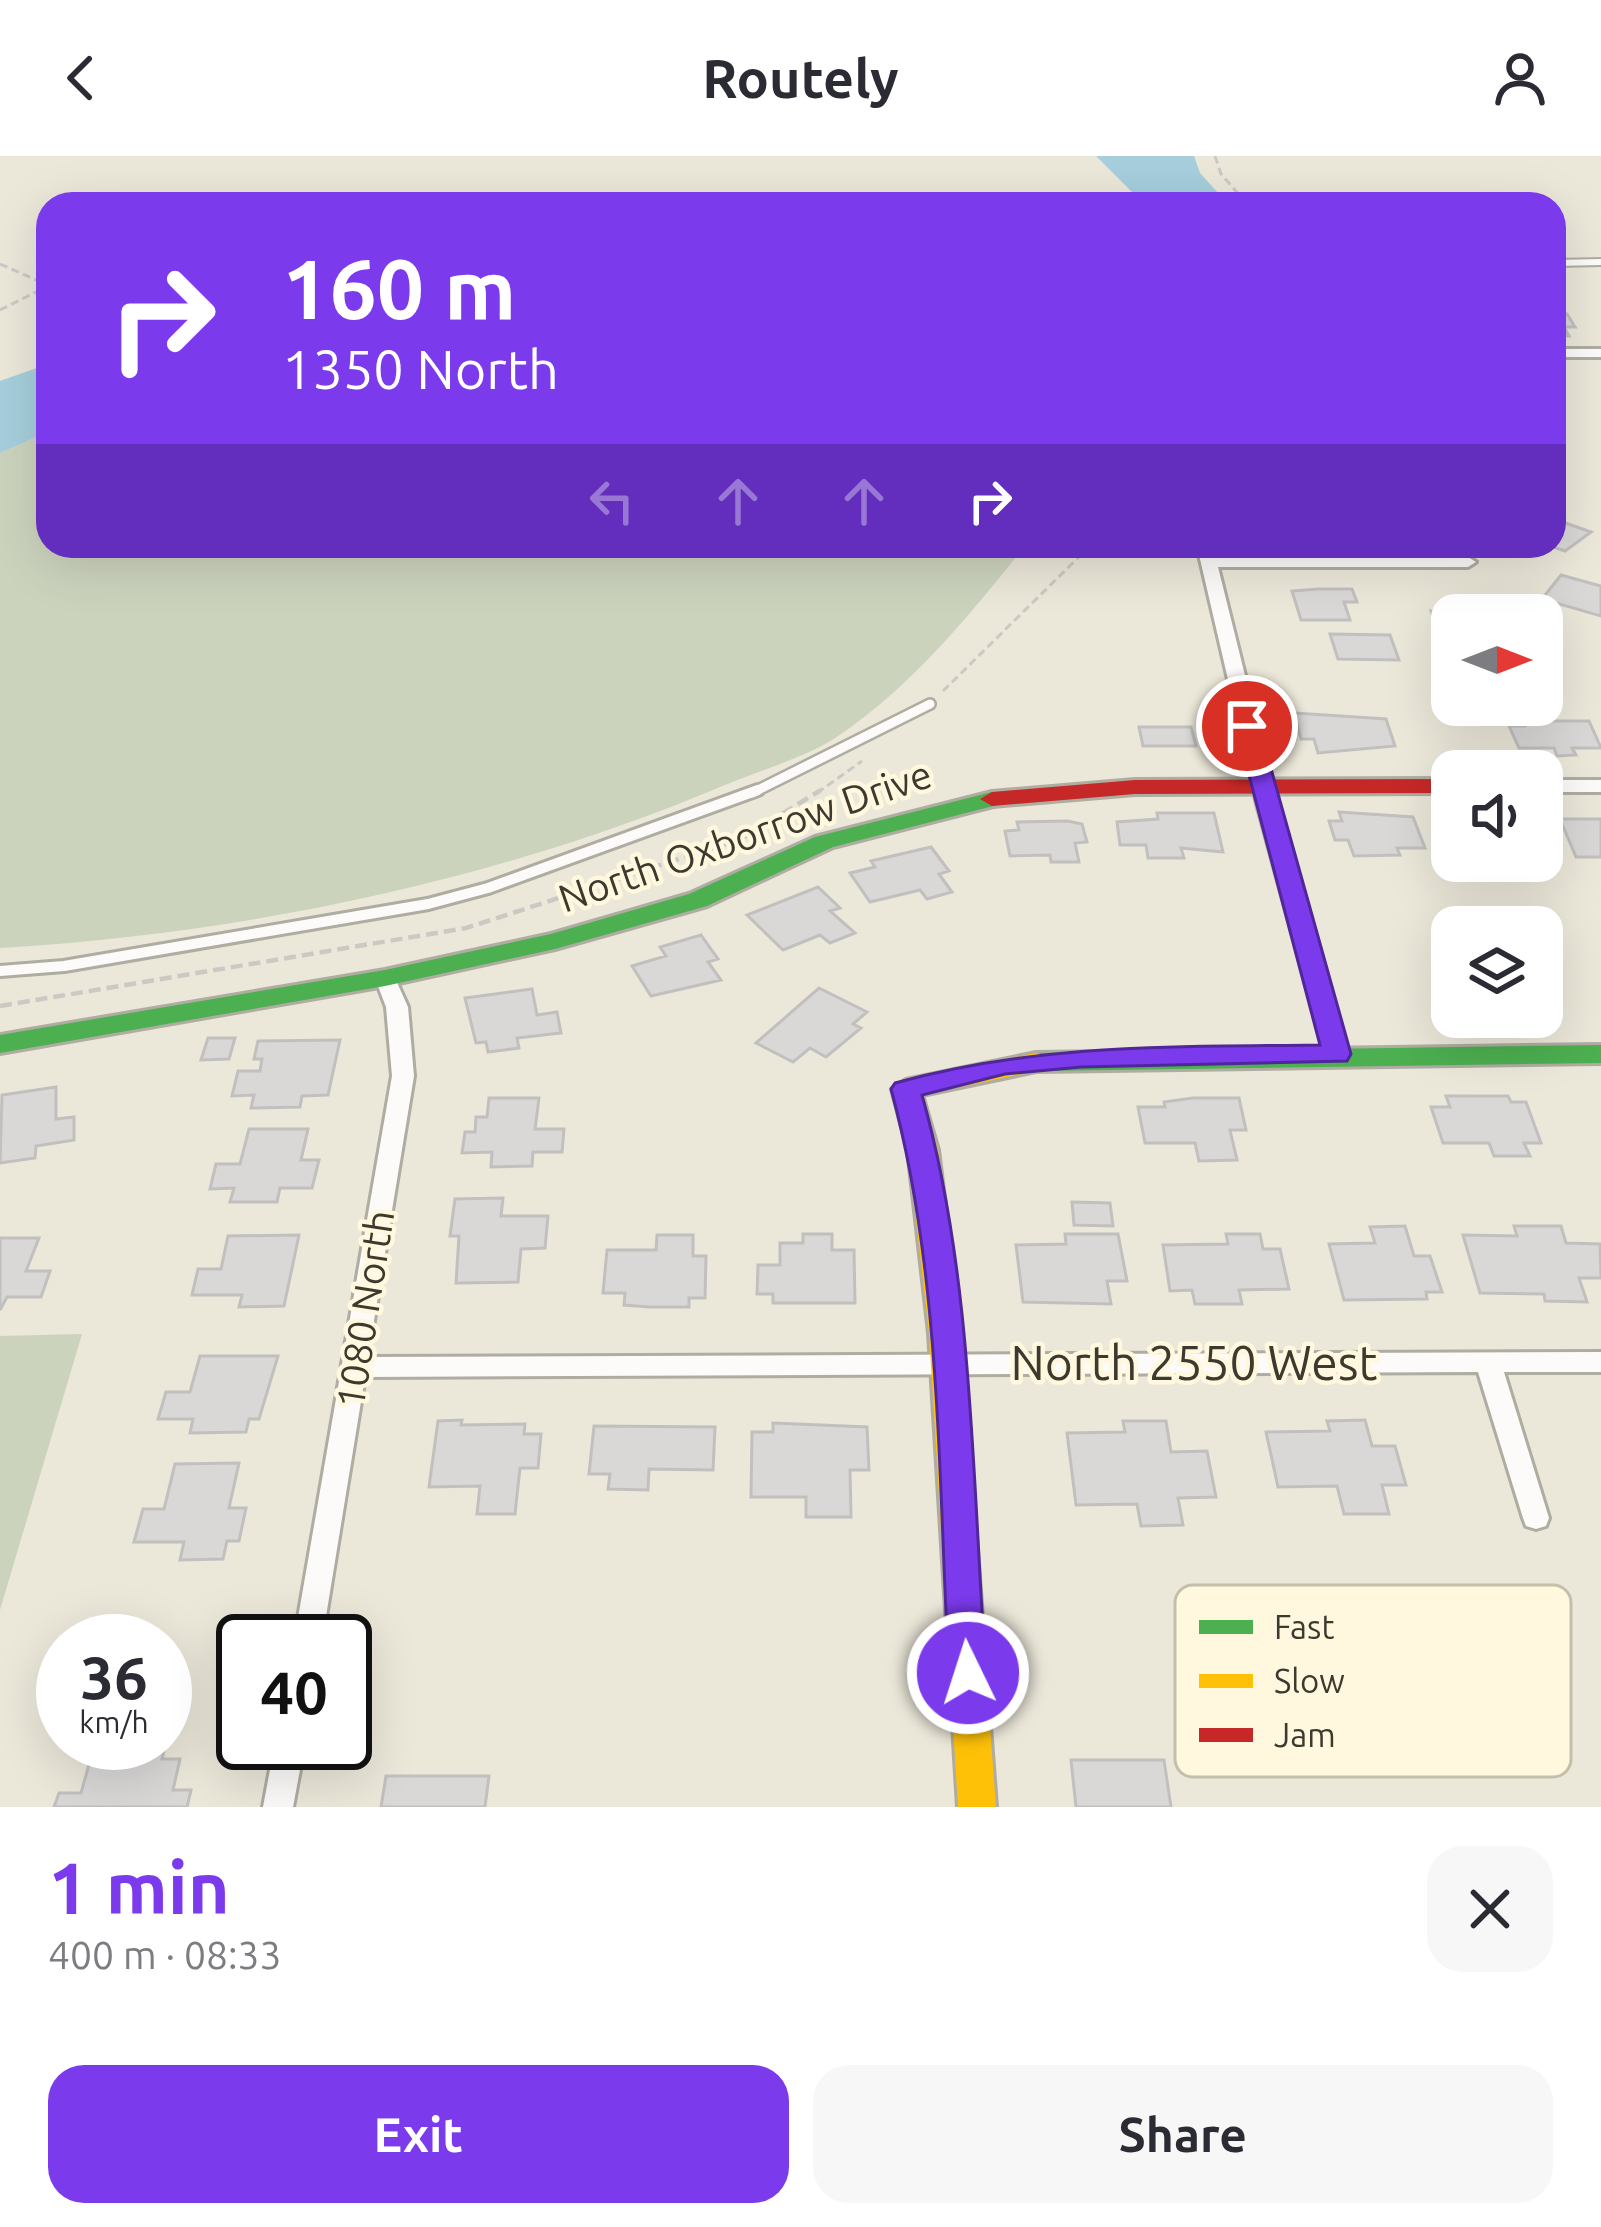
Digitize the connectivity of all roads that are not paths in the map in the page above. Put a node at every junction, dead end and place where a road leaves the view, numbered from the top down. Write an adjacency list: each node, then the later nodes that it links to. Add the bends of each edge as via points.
1 (1601, 262): 2 (lane)
2 (1566, 263)
3 (1566, 352): 4 (street)
4 (1601, 352)
5 (1207, 558): 12 (street)
6 (1337, 558): 7 (street)
7 (1468, 562)
8 (930, 704): 13 (lane, via 753,793 488,887 404,908)
9 (1431, 786): 12 (street, North Oxborrow Drive)
10 (1563, 786): 11 (street)
11 (1601, 786)
12 (1262, 787): 14 (street, North Oxborrow Drive, via 1060,791 942,808 824,842 698,900); 16 (street)
13 (0, 971)
14 (385, 978): 15 (street, North Oxborrow Drive); 21 (street, 1080 North, via 397,1007 404,1076)
15 (0, 1045)
16 (1336, 1054): 17 (street); 20 (street, via 1081,1058 1005,1065 906,1089 922,1150)
17 (1601, 1054)
18 (1488, 1362): 19 (street, North 2550 West); 20 (street, North 2550 West); 22 (street)
19 (1601, 1362)
20 (947, 1365): 21 (street, North 2550 West); 26 (street)
21 (356, 1367): 23 (street, 1080 North)
22 (1536, 1517)
23 (313, 1614)
24 (285, 1770): 25 (street)
25 (278, 1807)
26 (976, 1807)

